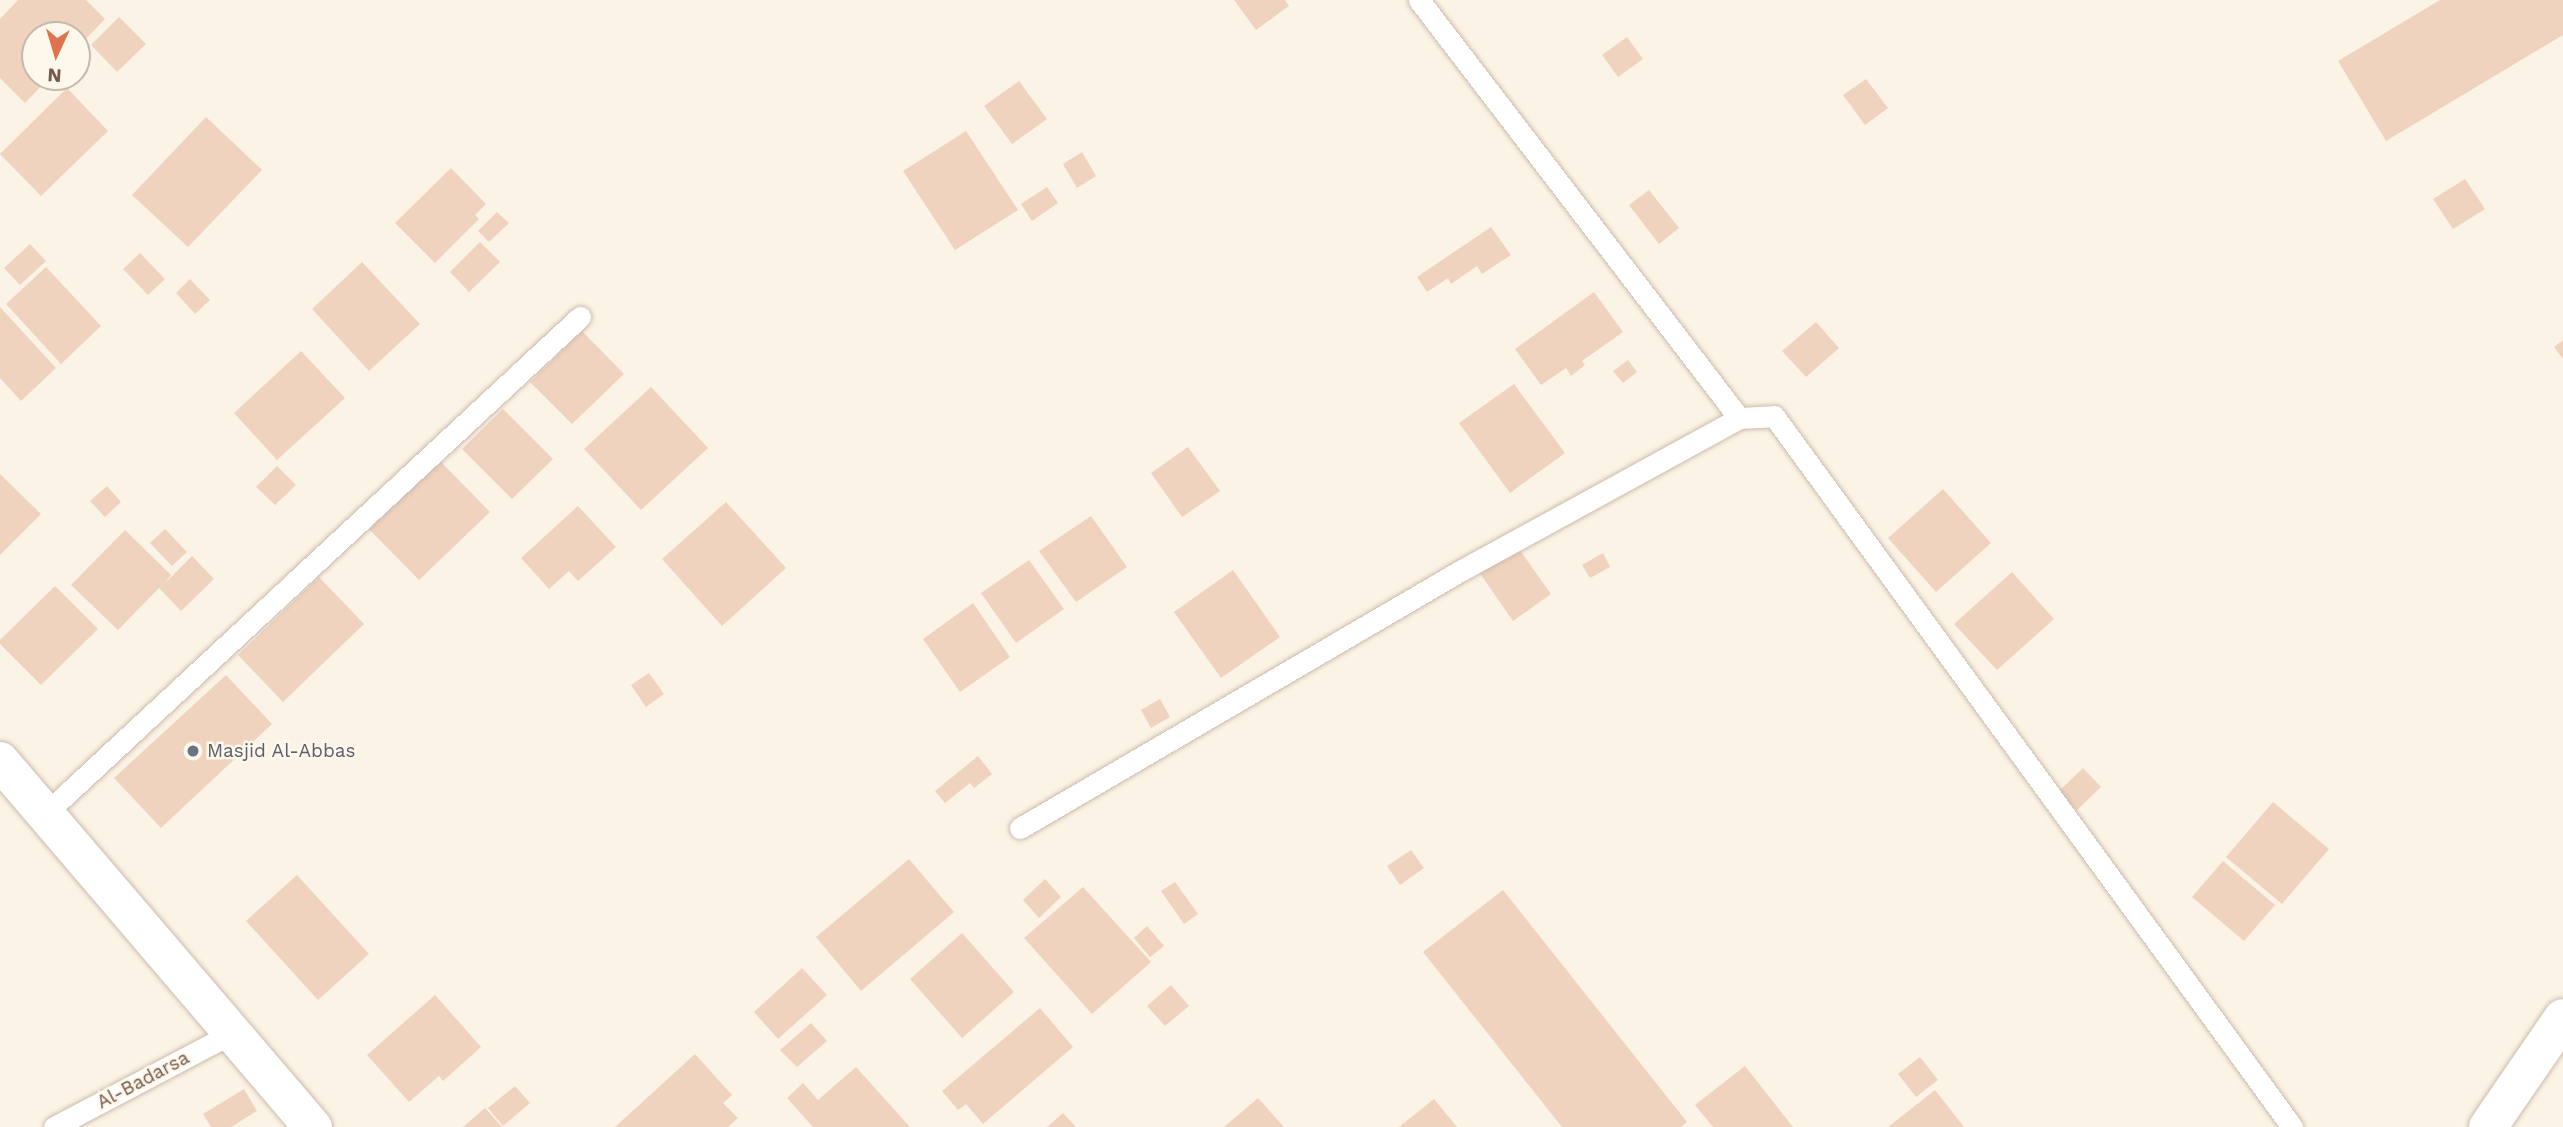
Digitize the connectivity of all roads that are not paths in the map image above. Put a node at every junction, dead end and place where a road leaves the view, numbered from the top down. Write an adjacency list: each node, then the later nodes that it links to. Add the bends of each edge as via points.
1 (1419, 0): 3 (lane)
2 (580, 317): 5 (lane)
3 (1739, 418): 6 (lane, via 1460,571); 11 (lane, via 1774,416)
4 (0, 761): 5 (main road)
5 (46, 813): 8 (main road)
6 (1020, 828)
7 (2563, 1018): 12 (main road)
8 (232, 1033): 9 (lane, Al-Badarsa); 10 (main road)
9 (54, 1127)
10 (313, 1127)
11 (2292, 1127)
12 (2488, 1127)

